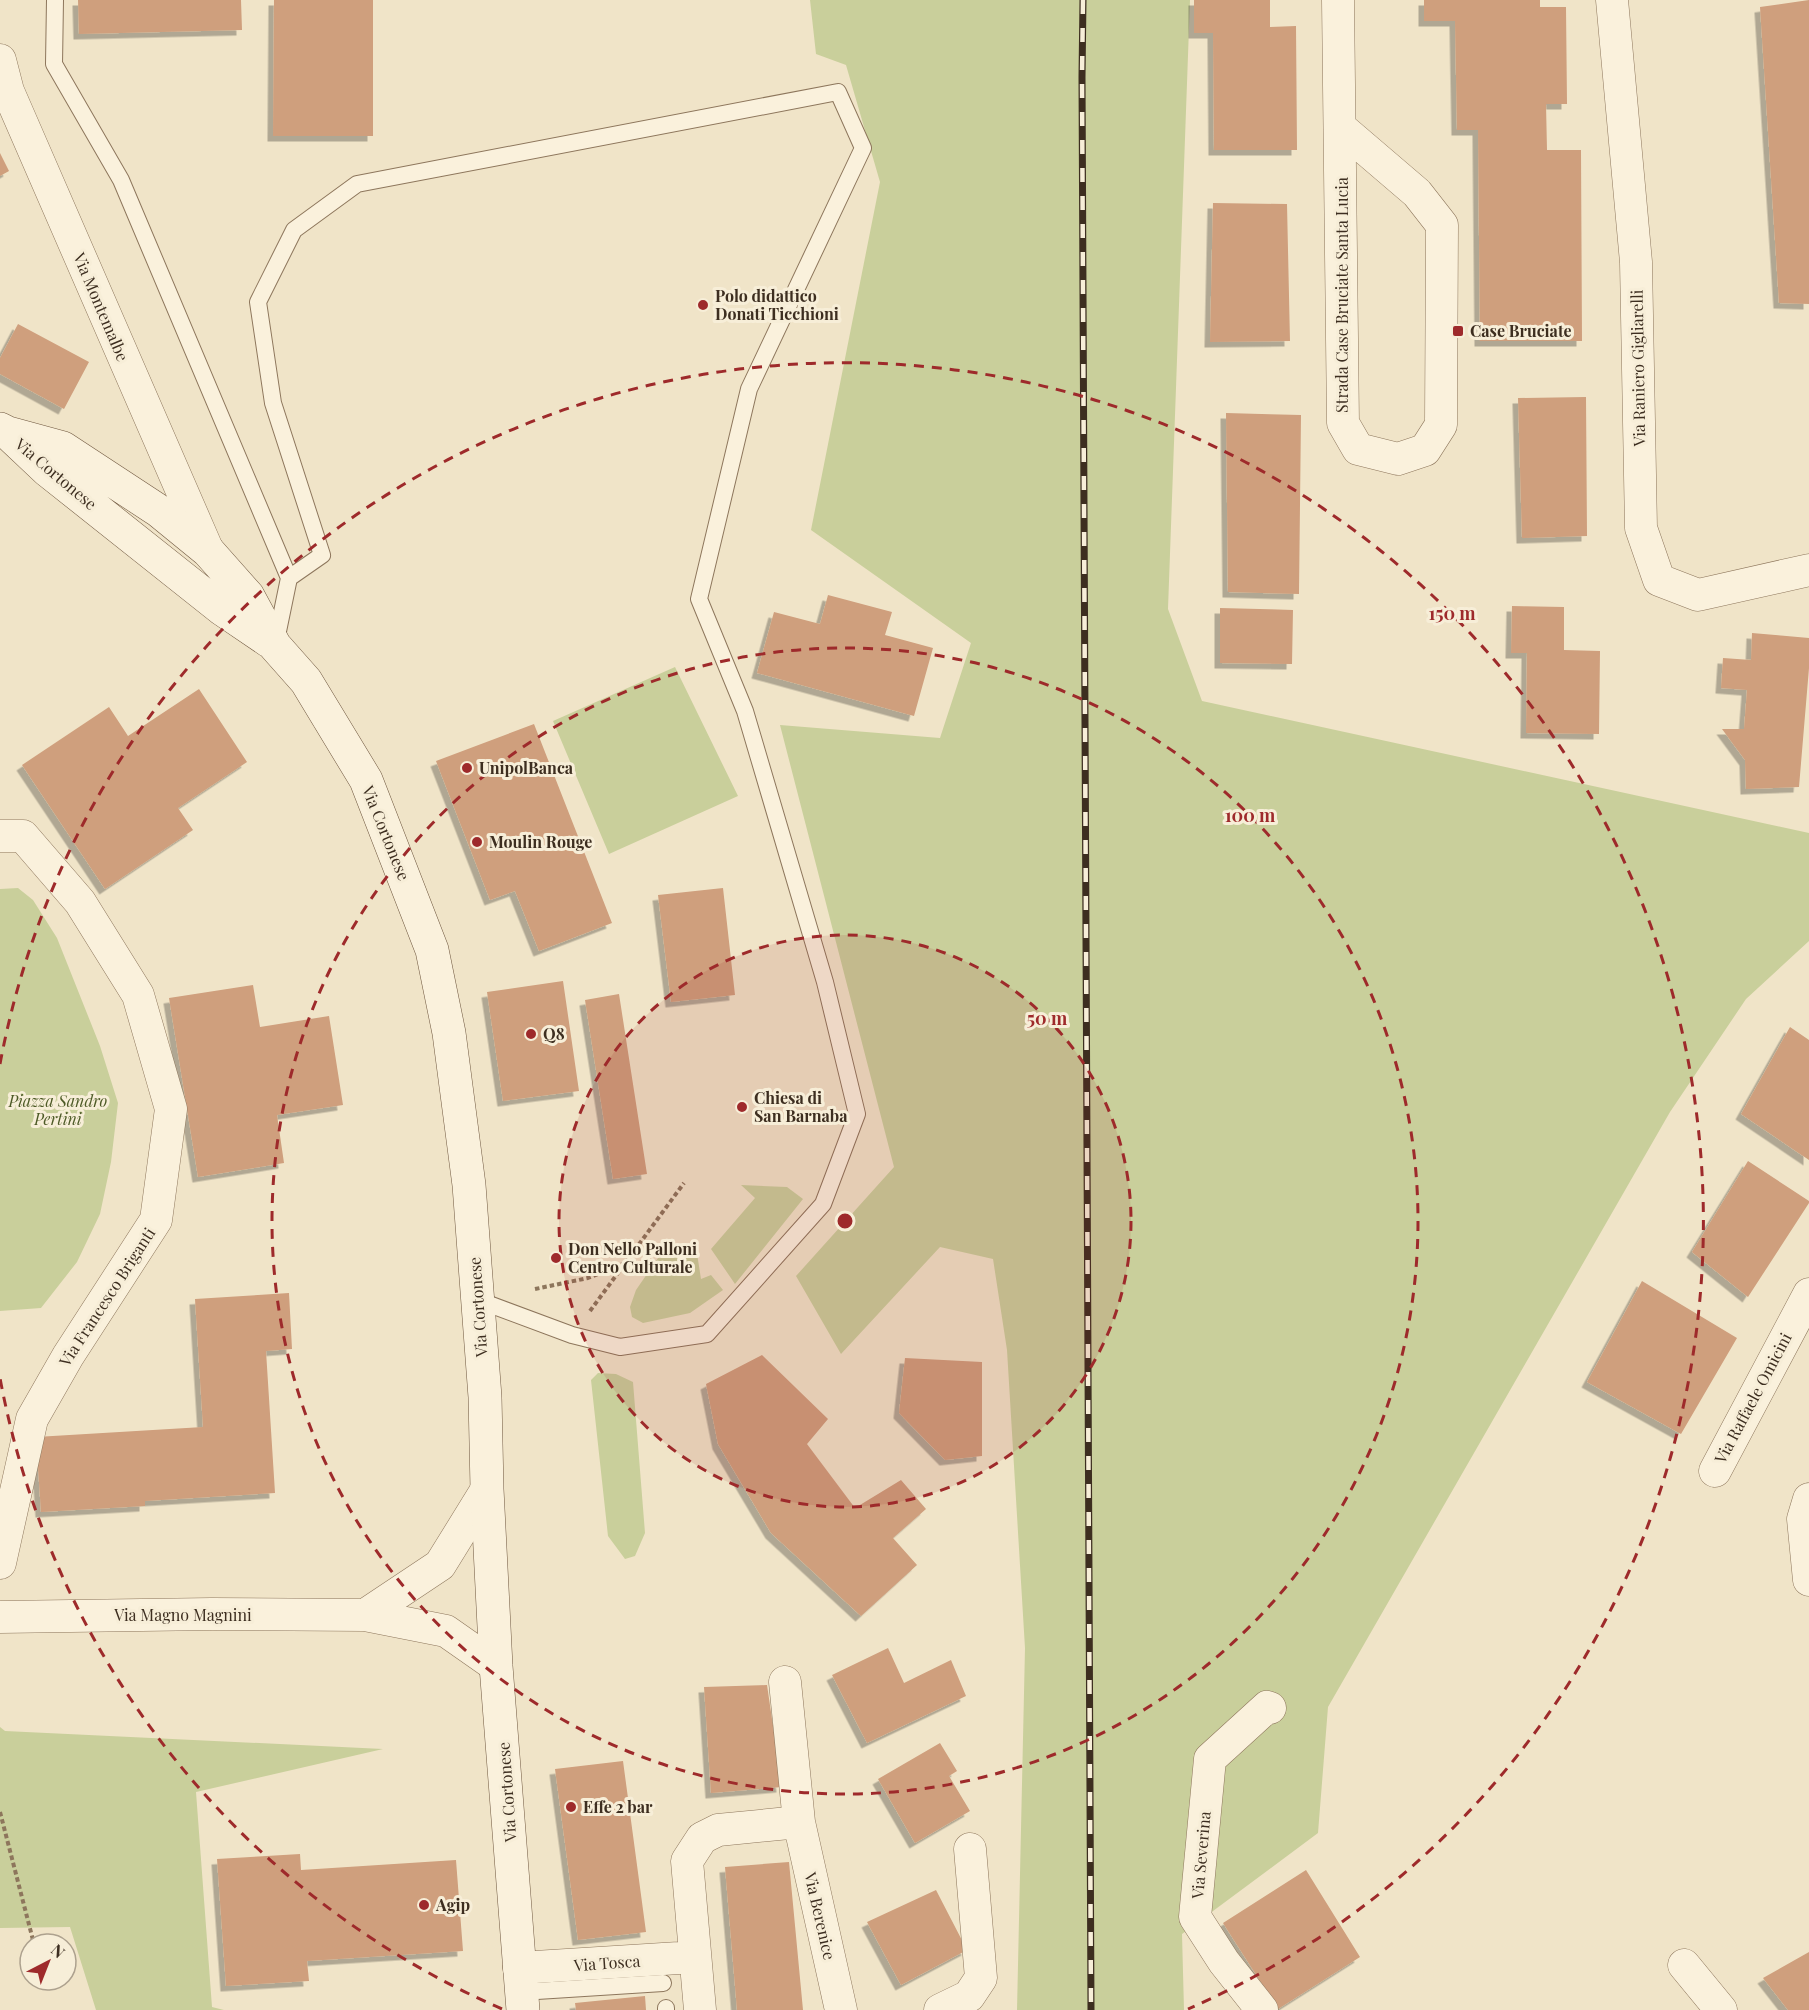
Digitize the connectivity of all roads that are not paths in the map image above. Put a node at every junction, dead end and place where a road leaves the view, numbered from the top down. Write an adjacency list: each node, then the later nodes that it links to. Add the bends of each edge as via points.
1 (55, 0): 9 (lane, via 54,64 121,180)
2 (1338, 0): 5 (street, Strada Case Bruciate Santa Lucia)
3 (1612, 0): 8 (street, Via Raniero Gigliarelli, via 1636,262 1641,528 1659,579 1698,595)
4 (0, 60): 7 (street, Via Montemalbe, via 8,90)
5 (1341, 128): 5 (street, Strada Case Bruciate Santa Lucia, via 1343,423 1358,449 1398,459 1425,450 1441,424 1442,225 1417,193)
6 (4, 431): 7 (main road, Via Cortonese, via 63,448 159,511); 10 (main road, Via Cortonese, via 47,470 222,609)
7 (207, 551): 10 (main road, Via Cortonese, via 248,596)
8 (1809, 570)
9 (289, 578): 10 (lane); 13 (lane, via 322,555 273,403 258,302 294,230 357,184 838,92 863,148 749,389 699,599 745,711 825,981 857,1114 823,1204 707,1334 620,1347 573,1335)
10 (275, 646): 13 (main road, Via Cortonese, via 306,681 366,780 432,950 449,1033 469,1185)
11 (0, 836): 17 (street, Via Francesco Briganti, via 23,836 80,902 109,948 138,995 171,1108 156,1221 32,1419)
12 (1809, 1294): 14 (street, Via Raffaele Omicini)
13 (478, 1300): 15 (main road, Via Cortonese)
14 (1715, 1471)
15 (487, 1489): 19 (street, via 440,1565); 21 (main road, Via Cortonese)
16 (1809, 1499): 18 (street, via 1803,1519)
17 (0, 1563)
18 (1809, 1580)
19 (365, 1616): 20 (street, Via Magno Magnini); 21 (street, Via Magno Magnini, via 446,1631)
20 (0, 1617)
21 (496, 1666): 30 (main road, Via Cortonese)
22 (785, 1682): 24 (street, Via Berenice)
23 (1270, 1708): 35 (street, Via Severina, via 1210,1759 1196,1917 1224,1962)
24 (799, 1822): 26 (street, via 718,1830 702,1838 687,1861); 32 (street, Via Berenice)
25 (970, 1849): 28 (street)
26 (695, 1957): 30 (street, Via Tosca); 31 (street)
27 (1684, 1965): 36 (street)
28 (981, 1978): 33 (street, via 969,1996); 34 (street)
29 (663, 1983): 30 (lane)
30 (521, 1990)
31 (700, 2010)
32 (841, 2010)
33 (940, 2010)
34 (984, 2010)
35 (1262, 2010)
36 (1721, 2010)

